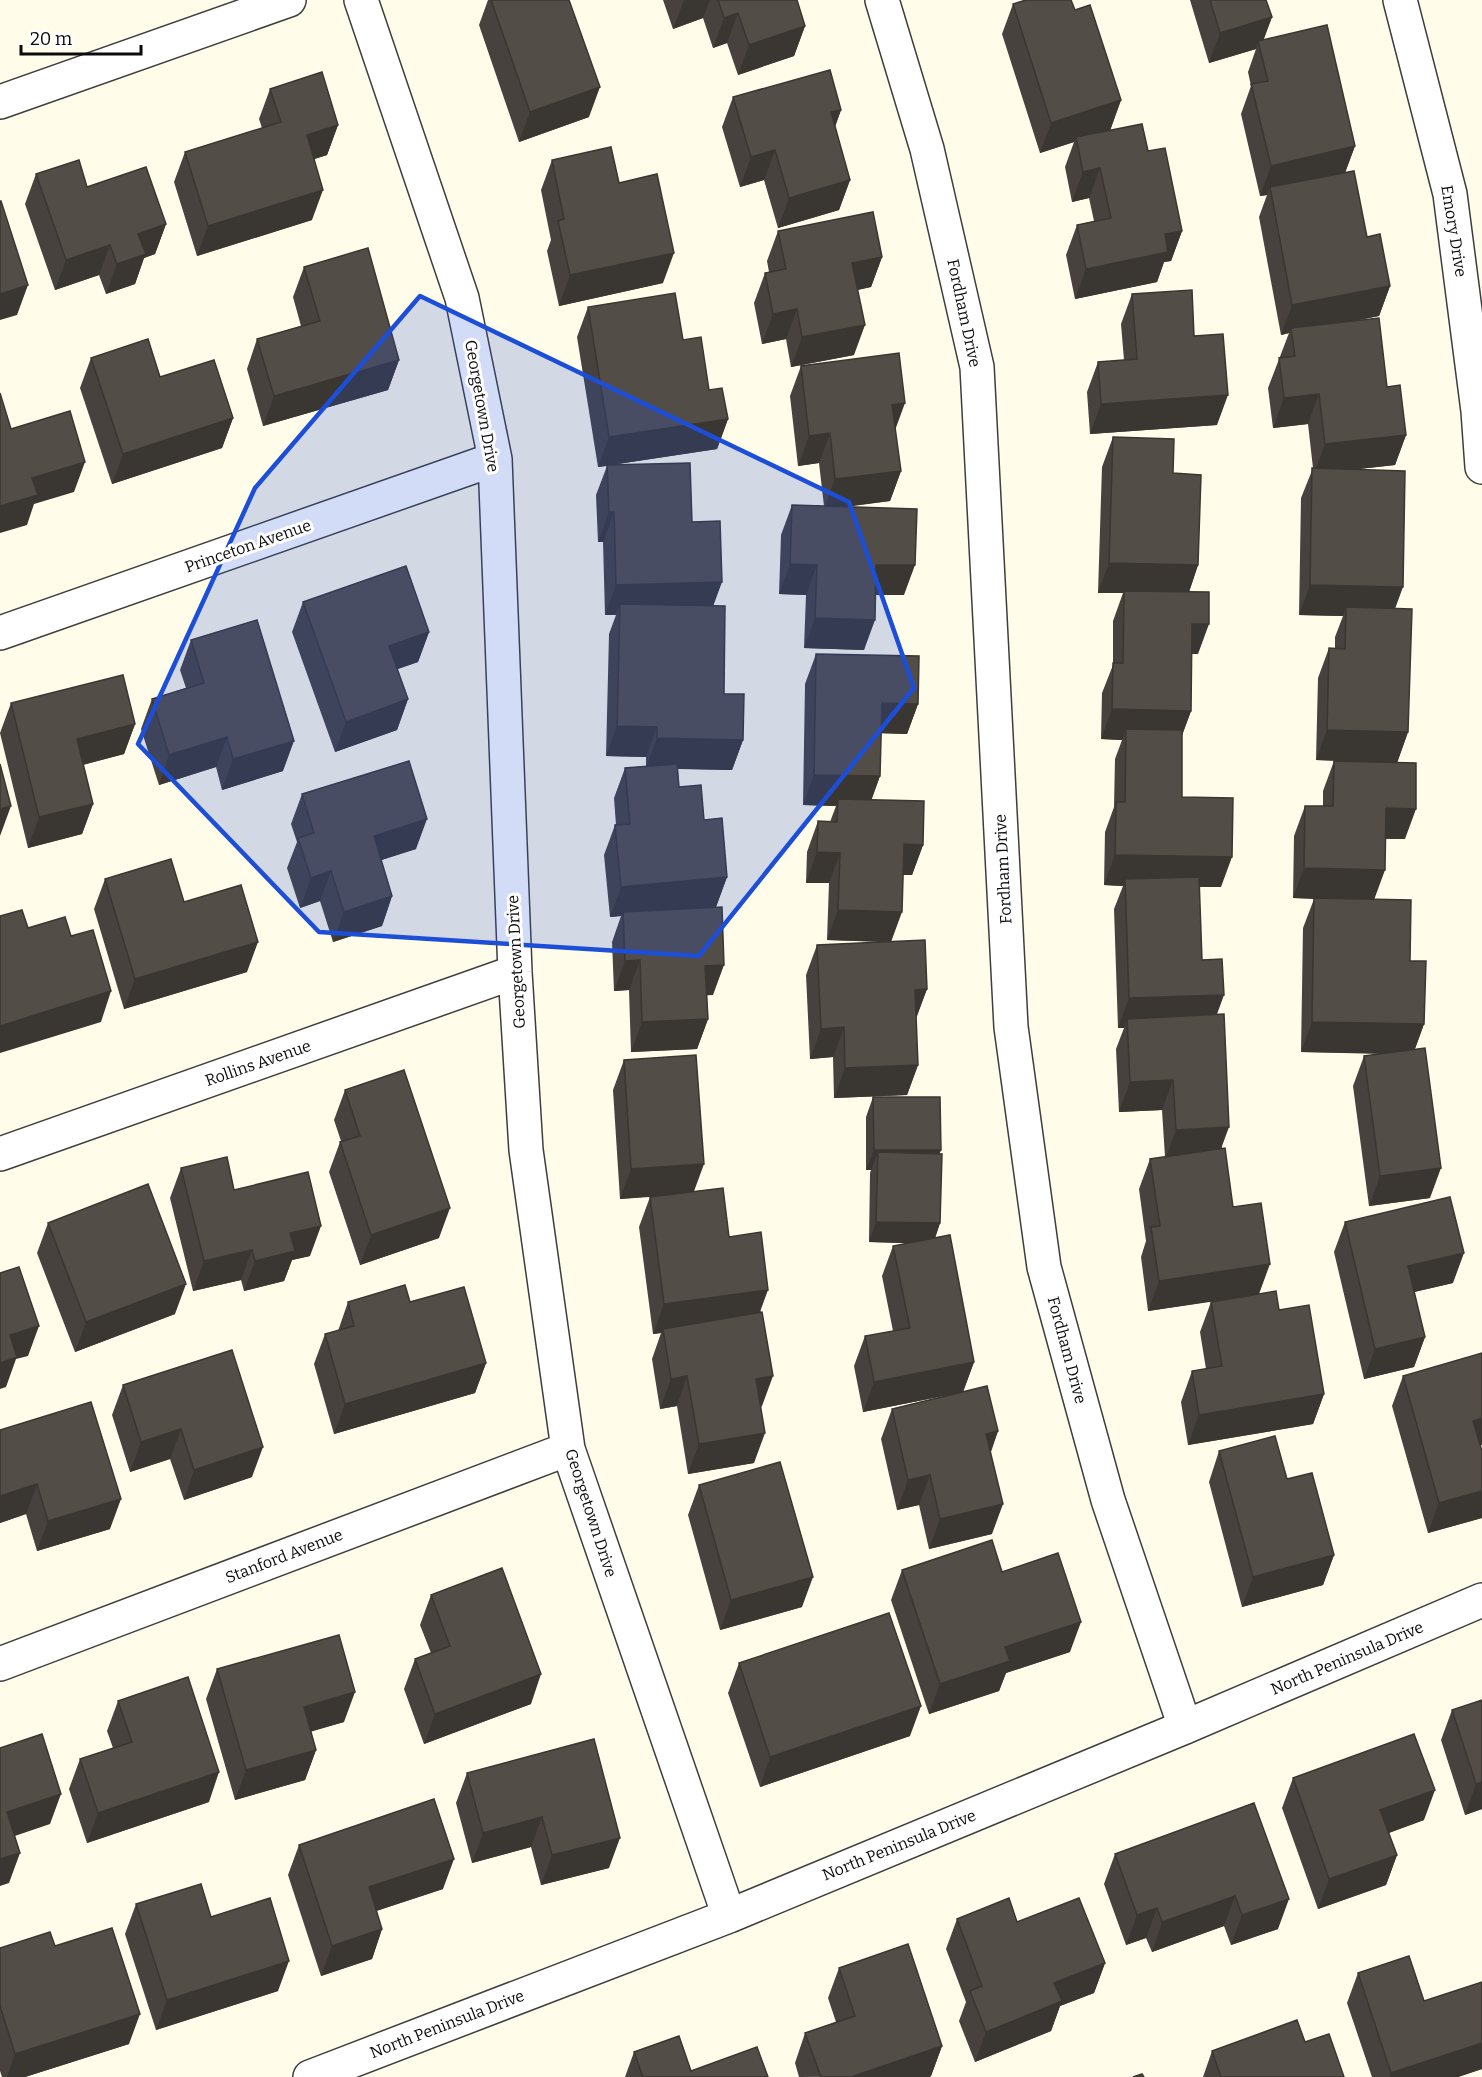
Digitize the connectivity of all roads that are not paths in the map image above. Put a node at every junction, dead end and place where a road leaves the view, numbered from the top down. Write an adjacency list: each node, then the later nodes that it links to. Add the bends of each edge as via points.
1 (289, 0): 5 (street)
2 (361, 0): 6 (street, Georgetown Drive, via 462,298)
3 (882, 0): 14 (street, Fordham Drive, via 927,149 977,367 1011,1027 1044,1267 1108,1500)
4 (1400, 0): 7 (street, Emory Drive, via 1450,194)
5 (0, 102)
6 (495, 459): 8 (street, Princeton Avenue); 9 (street, Georgetown Drive)
7 (1482, 467)
8 (0, 633)
9 (516, 972): 10 (street, Rollins Avenue); 11 (street, Georgetown Drive, via 526,1150)
10 (0, 1154)
11 (568, 1449): 13 (street, Stanford Avenue); 15 (street, Georgetown Drive)
12 (1482, 1600): 14 (street, North Peninsula Drive)
13 (0, 1664)
14 (1185, 1727): 15 (street, North Peninsula Drive)
15 (729, 1916): 16 (street, North Peninsula Drive)
16 (310, 2077)

